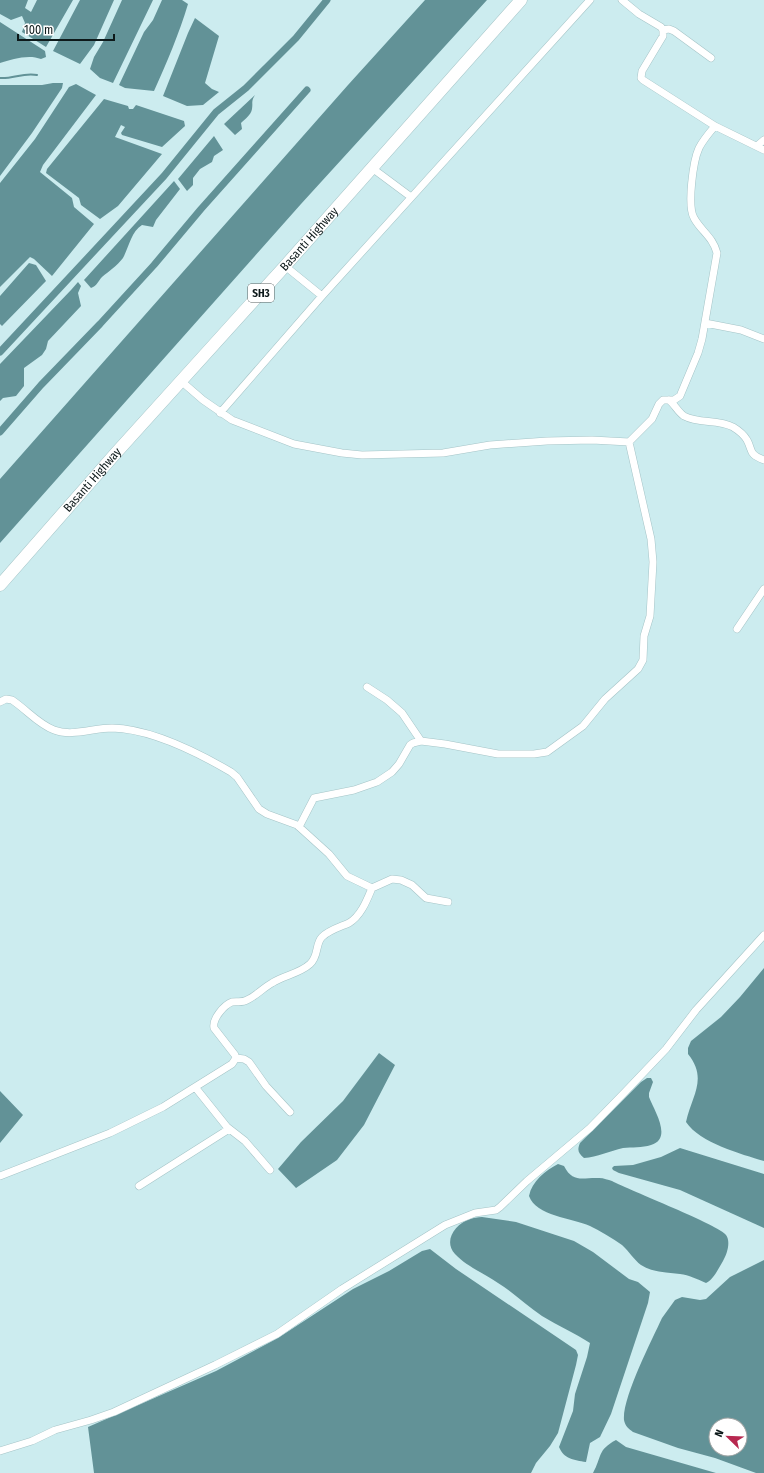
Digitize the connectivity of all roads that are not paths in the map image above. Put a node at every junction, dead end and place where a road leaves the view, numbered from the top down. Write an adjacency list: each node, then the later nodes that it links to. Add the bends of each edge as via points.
1 (521, 0): 10 (main road, Basanti Highway / SH3)
2 (590, 0): 11 (street)
3 (622, 0): 4 (street)
4 (663, 30): 5 (street, via 674,31); 6 (street, via 642,71 641,78)
5 (711, 58)
6 (715, 126): 8 (street); 14 (street, via 696,156 691,201 693,216 715,245 716,253)
7 (764, 140): 8 (street)
8 (757, 146): 9 (street)
9 (764, 150)
10 (372, 168): 11 (street); 12 (main road, Basanti Highway / SH3)
11 (411, 197): 13 (street)
12 (285, 266): 13 (street); 16 (main road, Basanti Highway / SH3)
13 (322, 296): 18 (street)
14 (705, 323): 15 (street, via 741,330); 17 (street, via 698,353 680,396)
15 (764, 339)
16 (181, 381): 18 (street); 21 (main road, Basanti Highway / SH3)
17 (669, 400): 19 (street, via 663,400 659,404 652,419); 20 (street, via 685,416 698,421 731,426 747,440 750,450)
18 (220, 413): 19 (street, via 294,444 362,455 443,453 490,445 547,441)
19 (629, 442): 26 (street, via 651,539 653,562 650,616 638,669 605,699 583,726 542,754 498,754)
20 (764, 460)
21 (0, 585)
22 (764, 589): 23 (street)
23 (738, 629)
24 (367, 687): 26 (street, via 402,713)
25 (0, 702): 27 (street, via 12,700 45,726 61,732 112,728 155,735 231,772 259,809)
26 (421, 741): 27 (street, via 413,742 392,772 377,782 354,790 314,798)
27 (299, 827): 28 (street, via 329,854 347,876)
28 (372, 888): 29 (street, via 397,879 409,883 426,898); 31 (street, via 358,915 321,939 316,956 309,965 271,983 246,1001 230,1002 222,1010 214,1028)
29 (448, 902)
30 (764, 935): 38 (street, via 696,1010 666,1049 590,1128 496,1210 474,1213 445,1225 342,1289 278,1334 215,1365 114,1412 55,1430 32,1441)
31 (236, 1058): 32 (street, via 232,1064); 33 (street, via 244,1058 249,1062 266,1086)
32 (196, 1088): 34 (street); 36 (street, via 101,1137)
33 (290, 1112)
34 (229, 1128): 35 (street, via 245,1141); 37 (street)
35 (270, 1170)
36 (0, 1176)
37 (139, 1186)
38 (0, 1451)

